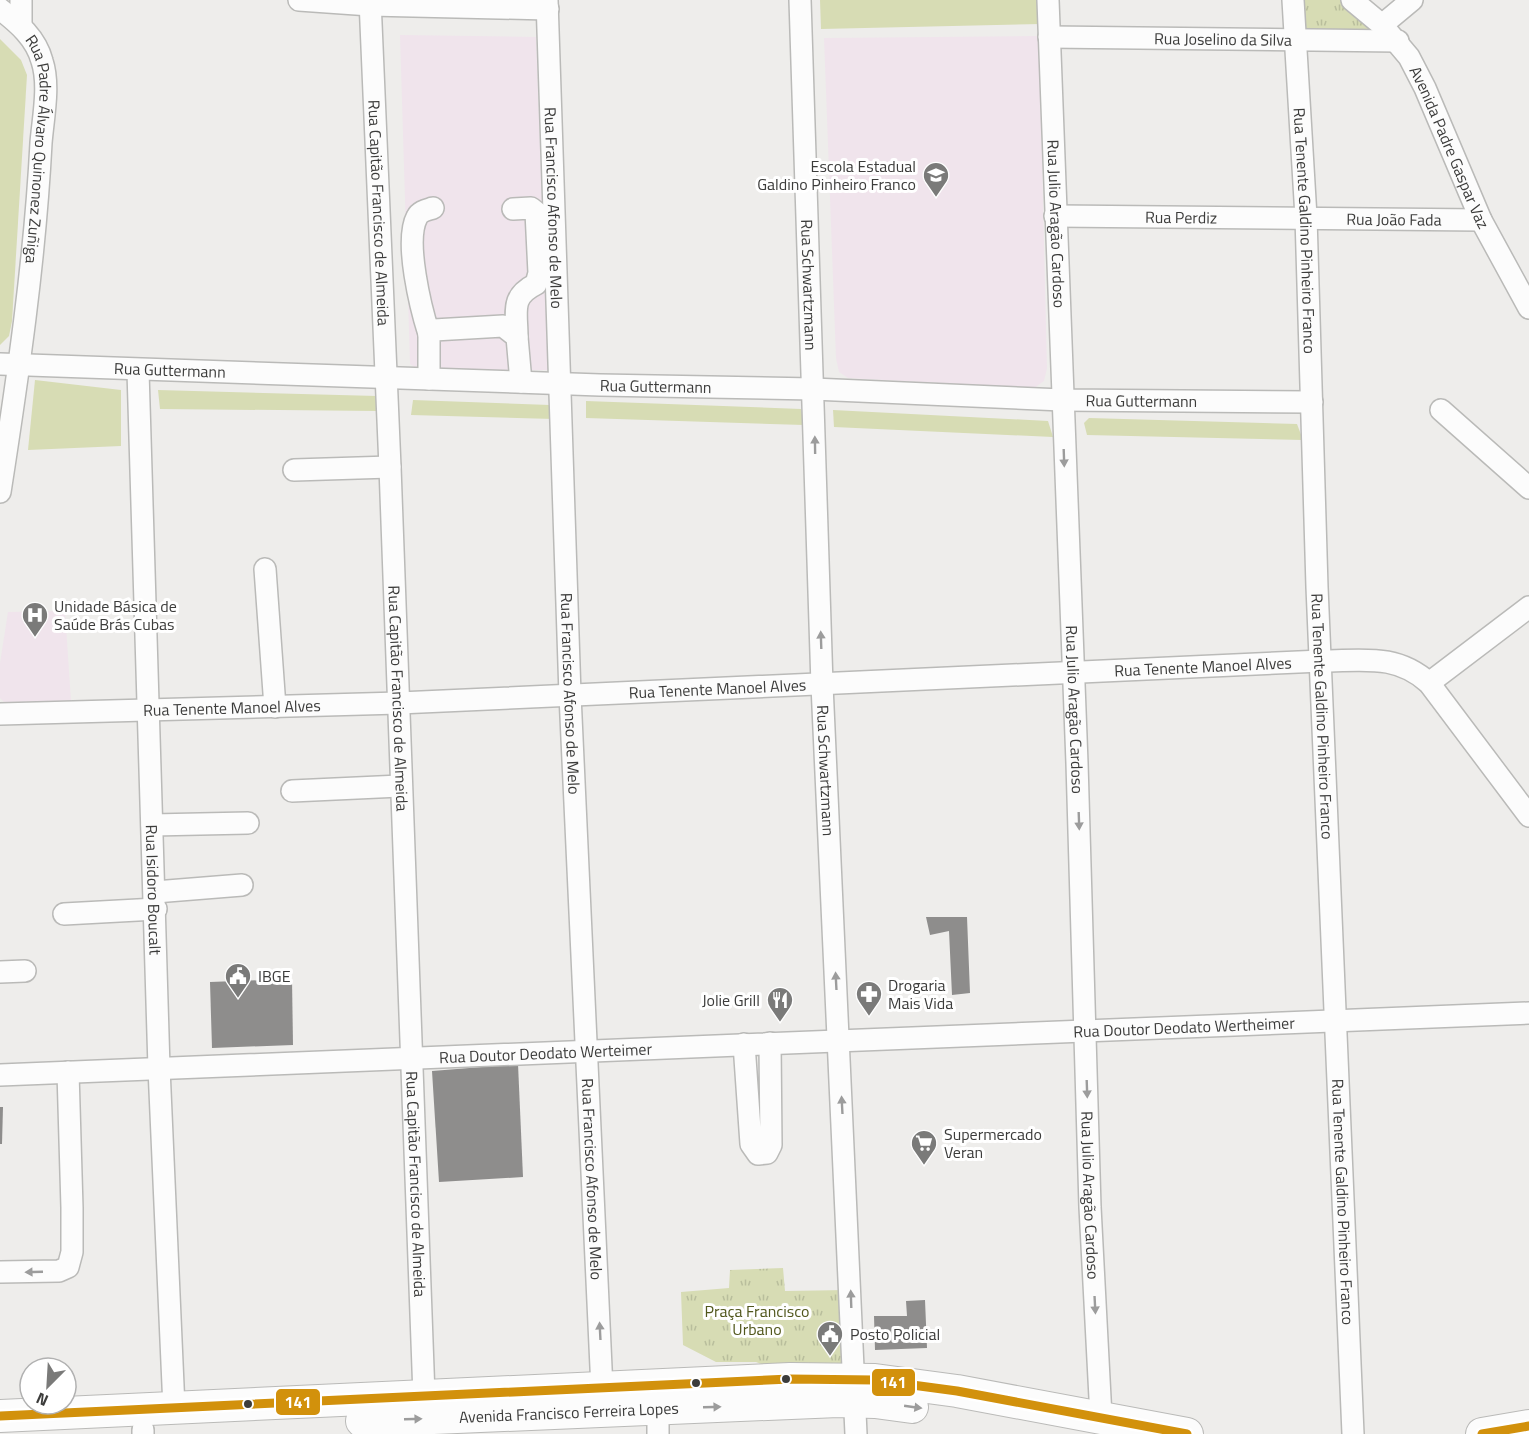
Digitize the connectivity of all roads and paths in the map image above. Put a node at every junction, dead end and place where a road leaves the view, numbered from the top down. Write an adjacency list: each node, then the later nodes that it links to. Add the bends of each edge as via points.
1 (21, 0): 11 (street)
2 (299, 0): 8 (street)
3 (800, 0): 30 (street, Rua Schwartzmann)
4 (1048, 0): 13 (street, Rua Julio Aragão Cardoso)
5 (1293, 0): 14 (street, Rua Tenente Galdino Pinheiro Franco)
6 (1352, 0): 12 (street, Avenida Padre Gaspar Vaz)
7 (1412, 0): 12 (street)
8 (370, 3): 9 (street); 26 (street, Rua Capitão Francisco de Almeida)
9 (548, 5): 29 (street, Rua Francisco Afonso de Melo)
10 (0, 9): 11 (street)
11 (21, 24): 24 (street, Rua Padre Álvaro Quinonez Zuñiga, via 39,52 45,78 30,283)
12 (1382, 25): 15 (street, Avenida Padre Gaspar Vaz)
13 (1049, 37): 14 (street, Rua Joselino da Silva); 18 (street, Rua Julio Aragão Cardoso)
14 (1295, 39): 15 (street, Rua Joselino da Silva); 19 (street, Rua Tenente Galdino Pinheiro Franco)
15 (1398, 41): 20 (street, Avenida Padre Gaspar Vaz, via 1425,88)
16 (433, 208): 22 (street, via 417,216 413,230 416,292)
17 (513, 209): 23 (street, via 531,208 536,212 539,273 536,284 517,299)
18 (1055, 216): 19 (street, Rua Perdiz); 31 (street, Rua Julio Aragão Cardoso)
19 (1306, 217): 20 (street, Rua João Fada); 32 (street, Rua Tenente Galdino Pinheiro Franco)
20 (1481, 220): 21 (street, Avenida Padre Gaspar Vaz)
21 (1529, 308)
22 (429, 334): 23 (street, via 434,330 503,326); 27 (street)
23 (517, 337): 28 (street)
24 (8, 365): 25 (street, Rua Guttermann); 33 (street, Rua Padre Álvaro Quinonez Zuñiga)
25 (138, 371): 26 (street, Rua Guttermann); 48 (street, Rua Isidoro Boucalt)
26 (387, 377): 27 (street, Rua Guttermann); 35 (street, Rua Capitão Francisco de Almeida)
27 (429, 379): 28 (street, Rua Guttermann)
28 (521, 382): 29 (street, Rua Guttermann)
29 (562, 383): 30 (street, Rua Guttermann); 45 (street, Rua Francisco Afonso de Melo)
30 (813, 389): 31 (street, Rua Guttermann); 44 (street, Rua Schwartzmann, one-way to 30)
31 (1062, 400): 32 (street, Rua Guttermann); 42 (street, Rua Julio Aragão Cardoso, one-way to 42)
32 (1312, 402): 41 (street, Rua Tenente Galdino Pinheiro Franco)
33 (6, 407): 38 (street, Rua Padre Álvaro Quinonez Zuñiga)
34 (1442, 410): 37 (street)
35 (390, 467): 36 (street); 46 (street, Rua Capitão Francisco de Almeida)
36 (294, 470)
37 (1529, 488)
38 (0, 492)
39 (265, 569): 47 (street)
40 (1529, 607): 43 (street)
41 (1321, 661): 42 (street, Rua Tenente Manoel Alves); 43 (street, Rua Tenente Manoel Alves, via 1386,660 1410,669); 61 (street, Rua Tenente Galdino Pinheiro Franco)
42 (1071, 673): 44 (street, Rua Tenente Manoel Alves); 62 (street, Rua Julio Aragão Cardoso, one-way to 62)
43 (1429, 683): 52 (street)
44 (822, 685): 45 (street, Rua Tenente Manoel Alves); 63 (street, Rua Schwartzmann, one-way to 44)
45 (570, 695): 46 (street, Rua Tenente Manoel Alves); 66 (street, Rua Francisco Afonso de Melo)
46 (399, 703): 47 (street, Rua Tenente Manoel Alves); 50 (street, Rua Capitão Francisco de Almeida)
47 (275, 707): 48 (street, Rua Tenente Manoel Alves)
48 (149, 711): 49 (street, Rua Tenente Manoel Alves); 54 (street, Rua Isidoro Boucalt)
49 (0, 714)
50 (400, 786): 51 (street); 67 (street, Rua Capitão Francisco de Almeida)
51 (292, 791)
52 (1529, 816)
53 (248, 823): 54 (street)
54 (152, 825): 56 (street, Rua Isidoro Boucalt)
55 (242, 885): 56 (street)
56 (156, 901): 57 (street); 68 (street, Rua Isidoro Boucalt)
57 (64, 914)
58 (25, 971): 59 (street)
59 (0, 972)
60 (1529, 1013): 61 (street, Rua Doutor Deodato Wertheimer)
61 (1335, 1020): 62 (street, Rua Doutor Deodato Wertheimer); 86 (street, Rua Tenente Galdino Pinheiro Franco)
62 (1086, 1030): 63 (street, Rua Doutor Deodato Wertheimer); 78 (street, Rua Julio Aragão Cardoso, one-way to 78, via 1090,1207)
63 (839, 1040): 64 (street, Rua Doutor Deodato Werteimer); 73 (street, Rua Schwartzmann, one-way to 63)
64 (770, 1042): 65 (street, Rua Doutor Deodato Werteimer); 65 (street, via 771,1144 766,1153 758,1154 751,1144)
65 (744, 1044): 66 (street, Rua Doutor Deodato Werteimer)
66 (587, 1051): 67 (street, Rua Doutor Deodato Werteimer); 72 (street, Rua Francisco Afonso de Melo, one-way to 66)
67 (411, 1059): 68 (street, Rua Doutor Deodato Werteimer); 74 (street, Rua Capitão Francisco de Almeida)
68 (159, 1068): 69 (street, Rua Doutor Deodato Werteimer); 75 (street, Rua Isidoro Boucalt)
69 (68, 1072): 70 (street, Rua Doutor Deodato Werteimer); 71 (street, one-way to 71, via 72,1219 68,1267)
70 (0, 1075)
71 (0, 1272)
72 (602, 1389): 73 (highway, Avenida Francisco Ferreira Lopes, via 790,1378); 74 (highway, Avenida Francisco Ferreira Lopes)
73 (855, 1390): 77 (highway, Avenida Francisco Ferreira Lopes, one-way to 73); 78 (highway, Avenida Francisco Ferreira Lopes, via 957,1391); 83 (street, Rua Schwartzmann); 84 (highway, Avenida Francisco Ferreira Lopes, one-way to 84, via 937,1410)
74 (424, 1396): 75 (highway, Avenida Francisco Ferreira Lopes)
75 (174, 1408): 76 (highway, Avenida Francisco Ferreira Lopes)
76 (0, 1416)
77 (658, 1422): 80 (highway, Avenida Francisco Ferreira Lopes, one-way to 77)
78 (1105, 1426): 85 (highway, Avenida Francisco Ferreira Lopes)
79 (1529, 1426): 87 (highway)
80 (377, 1427): 81 (highway, Avenida Francisco Ferreira Lopes)
81 (143, 1432): 82 (highway, Avenida Francisco Ferreira Lopes)
82 (60, 1434)
83 (856, 1434)
84 (1075, 1434)
85 (1187, 1434)
86 (1353, 1434)
87 (1482, 1434)

